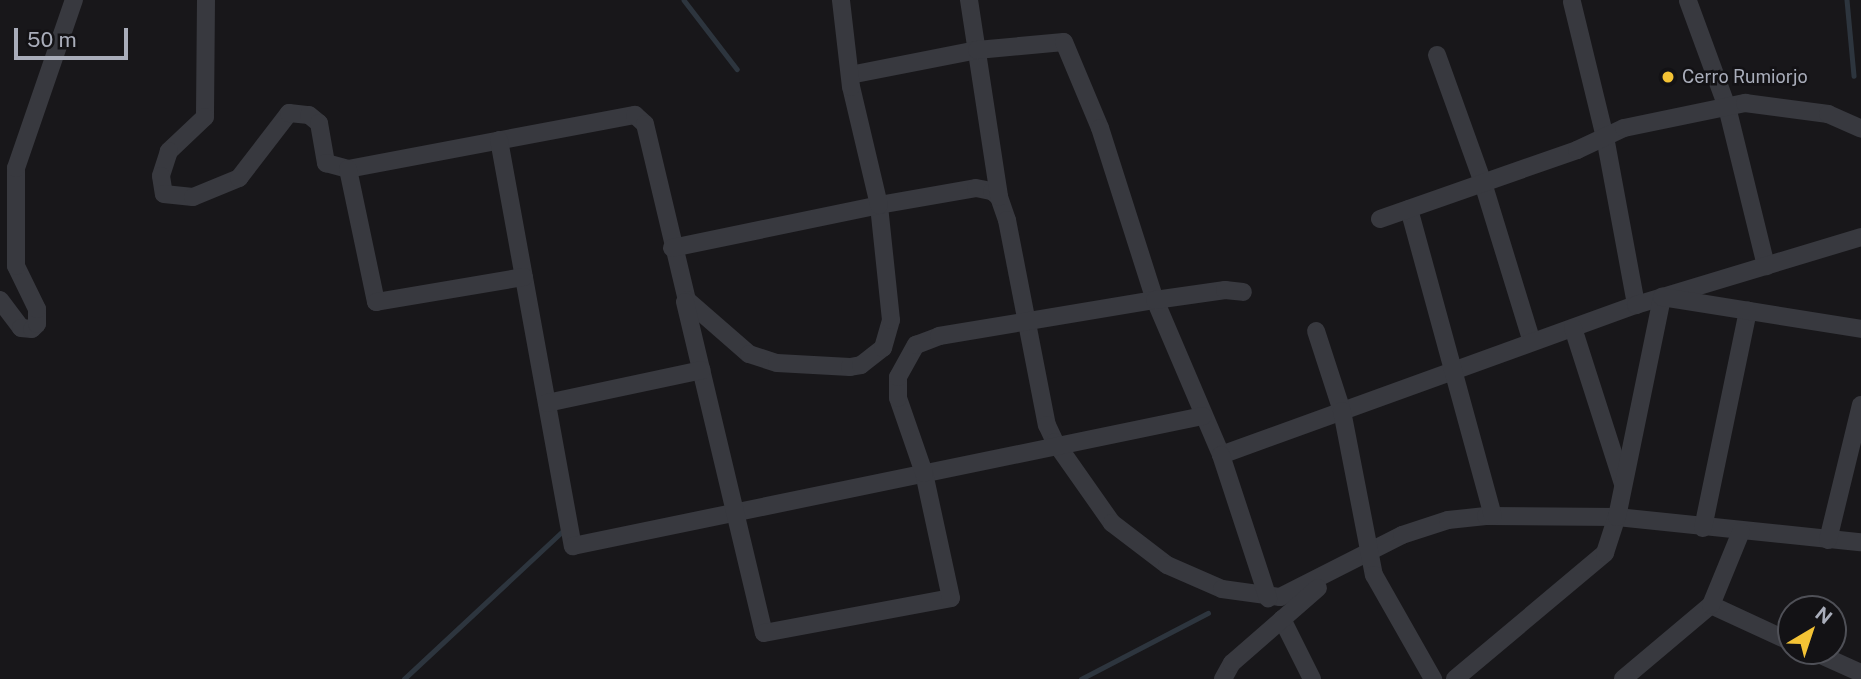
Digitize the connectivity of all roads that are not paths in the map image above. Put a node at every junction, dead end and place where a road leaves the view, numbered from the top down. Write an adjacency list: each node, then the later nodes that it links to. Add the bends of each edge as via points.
1 (74, 0): 27 (street, via 16,168 16,267 37,309 37,324 32,329 22,328)
2 (206, 0): 14 (street, via 210,25 205,117 169,150 161,176 164,194 193,197 239,178 289,113 309,115 318,123 326,163)
3 (841, 0): 9 (street)
4 (969, 0): 7 (street)
5 (1688, 1): 10 (street)
6 (1572, 2): 12 (street)
7 (977, 50): 9 (street); 16 (street); 28 (street, via 1058,41 1068,47 1100,128)
8 (1437, 55): 15 (street)
9 (849, 75): 17 (street)
10 (1727, 107): 11 (street, via 1745,103 1828,114); 12 (street, via 1624,128); 22 (street)
11 (1861, 129)
12 (1605, 137): 15 (street); 29 (street)
13 (499, 140): 14 (street); 21 (street, via 622,116 642,118); 23 (street)
14 (348, 169): 23 (street, via 376,302)
15 (1483, 183): 18 (street); 35 (street)
16 (999, 197): 17 (street, via 985,187); 31 (street)
17 (879, 205): 21 (street); 24 (street, via 891,320 883,348 862,365 833,368 777,363 749,354 698,314)
18 (1409, 209): 19 (street); 37 (street)
19 (1380, 219)
20 (1861, 237): 22 (street)
21 (672, 248): 24 (street)
22 (1766, 266): 26 (street)
23 (524, 276): 38 (street)
24 (681, 288): 36 (street)
25 (1243, 292): 28 (street, via 1225,290)
26 (1662, 297): 29 (street); 30 (street); 45 (street)
27 (0, 300)
28 (1155, 300): 31 (street); 41 (street)
29 (1636, 305): 32 (street)
30 (1748, 311): 33 (street); 49 (street)
31 (1028, 321): 42 (street, via 1047,425); 44 (street, via 939,336 916,345 905,358 898,398)
32 (1573, 328): 35 (street); 45 (street)
33 (1861, 329)
34 (1316, 331): 40 (street)
35 (1532, 342): 37 (street)
36 (702, 370): 38 (street); 46 (street)
37 (1451, 372): 40 (street); 47 (street)
38 (547, 402): 46 (street, via 573,546)
39 (1861, 405): 51 (street)
40 (1342, 411): 43 (street); 53 (street)
41 (1203, 416): 42 (street); 43 (street)
42 (1058, 447): 44 (street); 55 (street, via 1112,523 1140,547 1223,589)
43 (1221, 455): 55 (street)
44 (924, 473): 46 (street); 46 (street, via 951,598 764,633)
45 (1624, 486): 48 (street)
46 (738, 511)
47 (1493, 516): 48 (street); 53 (street, via 1448,520)
48 (1617, 517): 49 (street); 64 (street, via 1605,553)
49 (1703, 528): 50 (street)
50 (1741, 532): 51 (street); 56 (street)
51 (1828, 540): 52 (street)
52 (1861, 542)
53 (1371, 551): 54 (street); 63 (street, via 1374,575)
54 (1336, 572): 55 (street, via 1292,593); 57 (street)
55 (1268, 598)
56 (1711, 606): 58 (street); 65 (street)
57 (1282, 619): 61 (street, via 1232,663); 62 (street)
58 (1777, 636)
59 (1843, 665): 60 (street)
60 (1861, 673)
61 (1223, 679)
62 (1312, 679)
63 (1433, 679)
64 (1455, 679)
65 (1623, 679)

